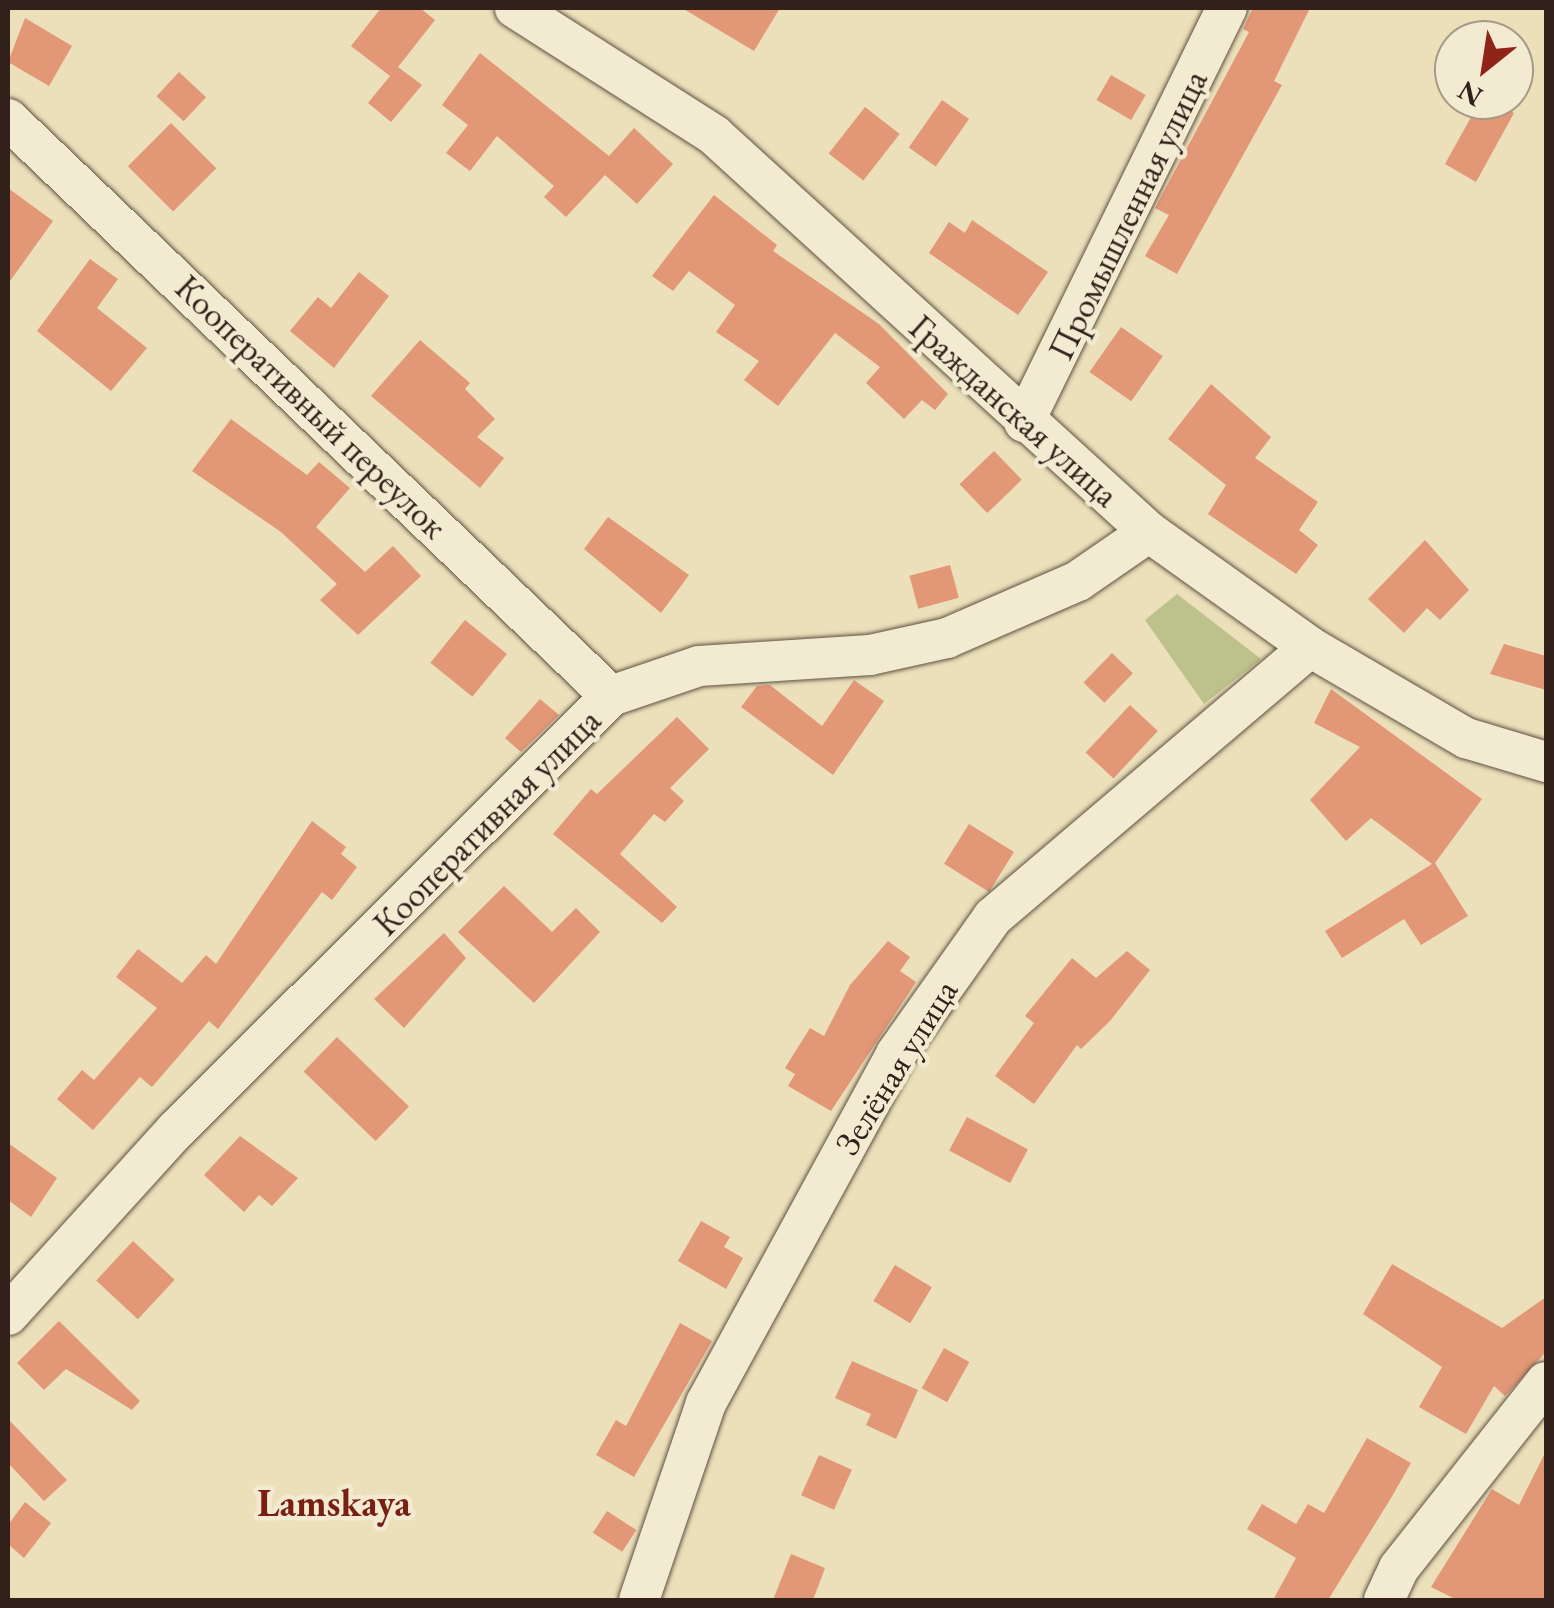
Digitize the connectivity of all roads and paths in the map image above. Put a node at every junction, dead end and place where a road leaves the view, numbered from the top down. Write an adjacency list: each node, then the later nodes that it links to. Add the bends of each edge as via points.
1 (515, 8): 4 (street, Гражданская улица, via 714,135)
2 (1228, 8): 4 (street, Промышленная улица)
3 (8, 120): 7 (street, Кооперативный переулок)
4 (1024, 422): 5 (street, Гражданская улица)
5 (1149, 532): 6 (street, Гражданская улица); 7 (street, Кооперативная улица, via 1078,581 946,638 870,654 699,666)
6 (1310, 647): 8 (street, Гражданская улица, via 1466,738); 11 (street, Зелёная улица, via 1078,838 993,917 960,962 896,1054 706,1404)
7 (611, 696): 9 (street, Кооперативная улица, via 176,1130)
8 (1546, 762)
9 (8, 1315)
10 (1546, 1382): 12 (street, via 1400,1568)
11 (640, 1600)
12 (1384, 1600)

